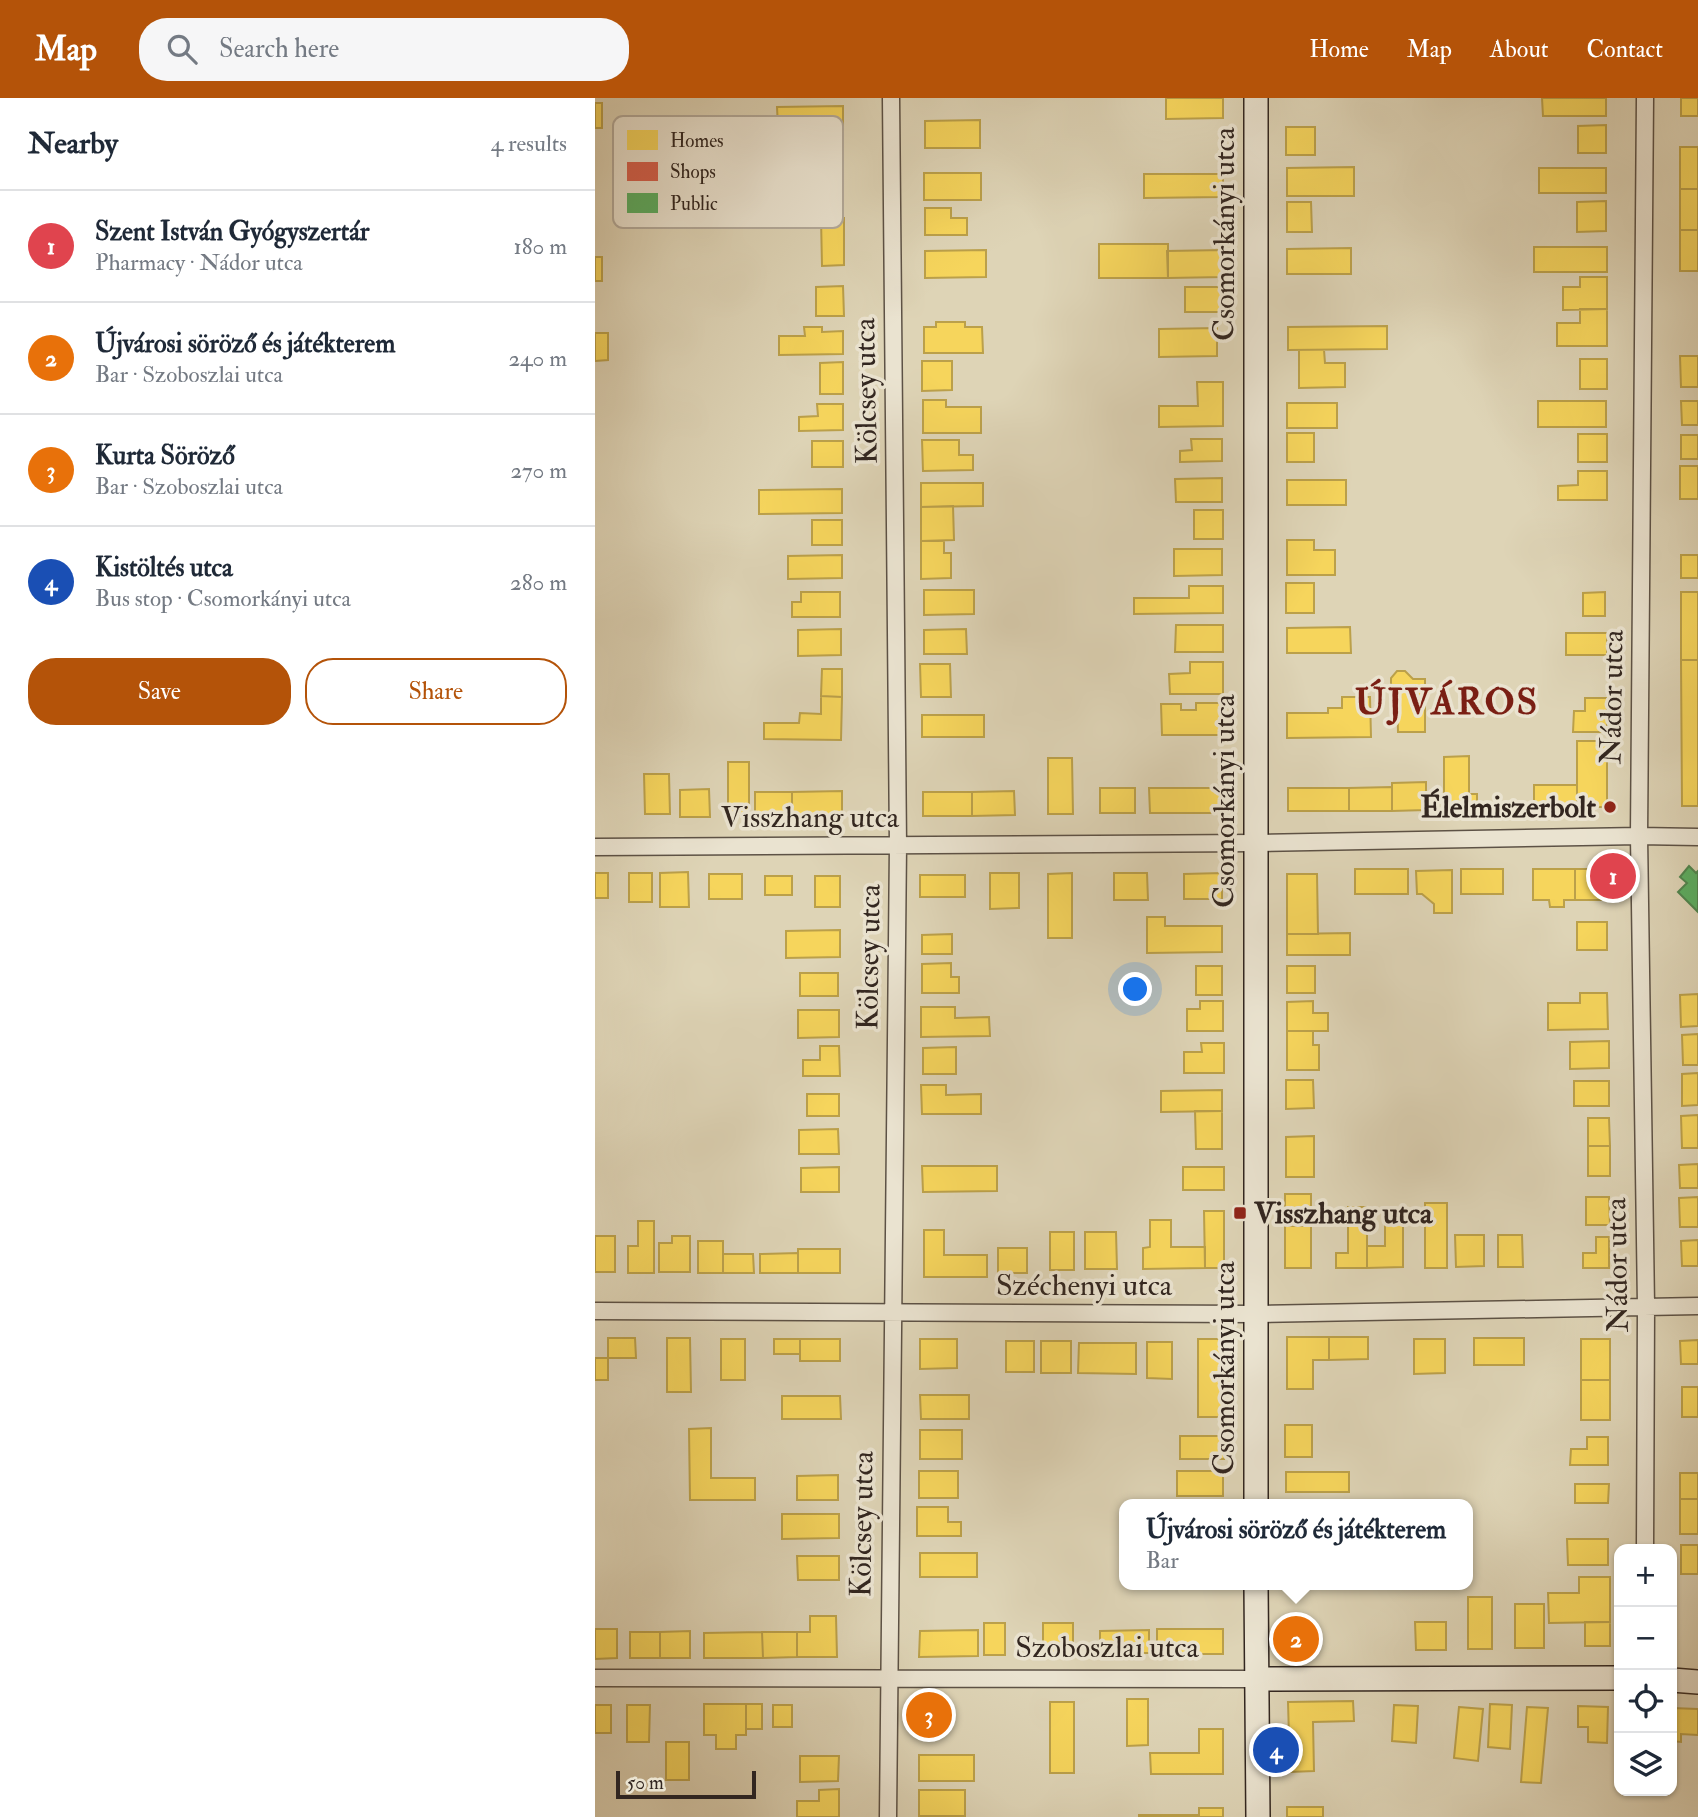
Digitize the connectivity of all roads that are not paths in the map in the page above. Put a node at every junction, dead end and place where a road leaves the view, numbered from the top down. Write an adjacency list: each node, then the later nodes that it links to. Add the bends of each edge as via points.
1 (891, 98): 7 (street, Kölcsey utca)
2 (1256, 98): 6 (street, Csomorkányi utca)
3 (1645, 98): 4 (street, Nádor utca)
4 (1639, 836): 5 (street, Visszhang utca); 6 (street, Visszhang utca); 9 (street, Nádor utca)
5 (1698, 837)
6 (1256, 844): 7 (street, Visszhang utca); 13 (street, Csomorkányi utca)
7 (898, 845): 8 (street, Visszhang utca); 12 (street, Kölcsey utca)
8 (595, 846)
9 (1646, 1306): 10 (street, Széchenyi utca); 13 (street, Széchenyi utca); 15 (street, Nádor utca)
10 (1698, 1306)
11 (595, 1311): 12 (street, Széchenyi utca)
12 (893, 1312): 13 (street, Széchenyi utca); 19 (street, Kölcsey utca)
13 (1256, 1314): 14 (street, Csomorkányi utca)
14 (1256, 1499)
15 (1645, 1544)
16 (1256, 1590): 20 (street)
17 (595, 1678): 19 (street, Szoboszlai utca)
18 (1614, 1678): 20 (street, Szoboszlai utca)
19 (888, 1679): 20 (street, Szoboszlai utca); 23 (street, Kölcsey utca)
20 (1256, 1679): 24 (street)
21 (1677, 1680): 22 (street)
22 (1698, 1682)
23 (888, 1817)
24 (1258, 1817)

